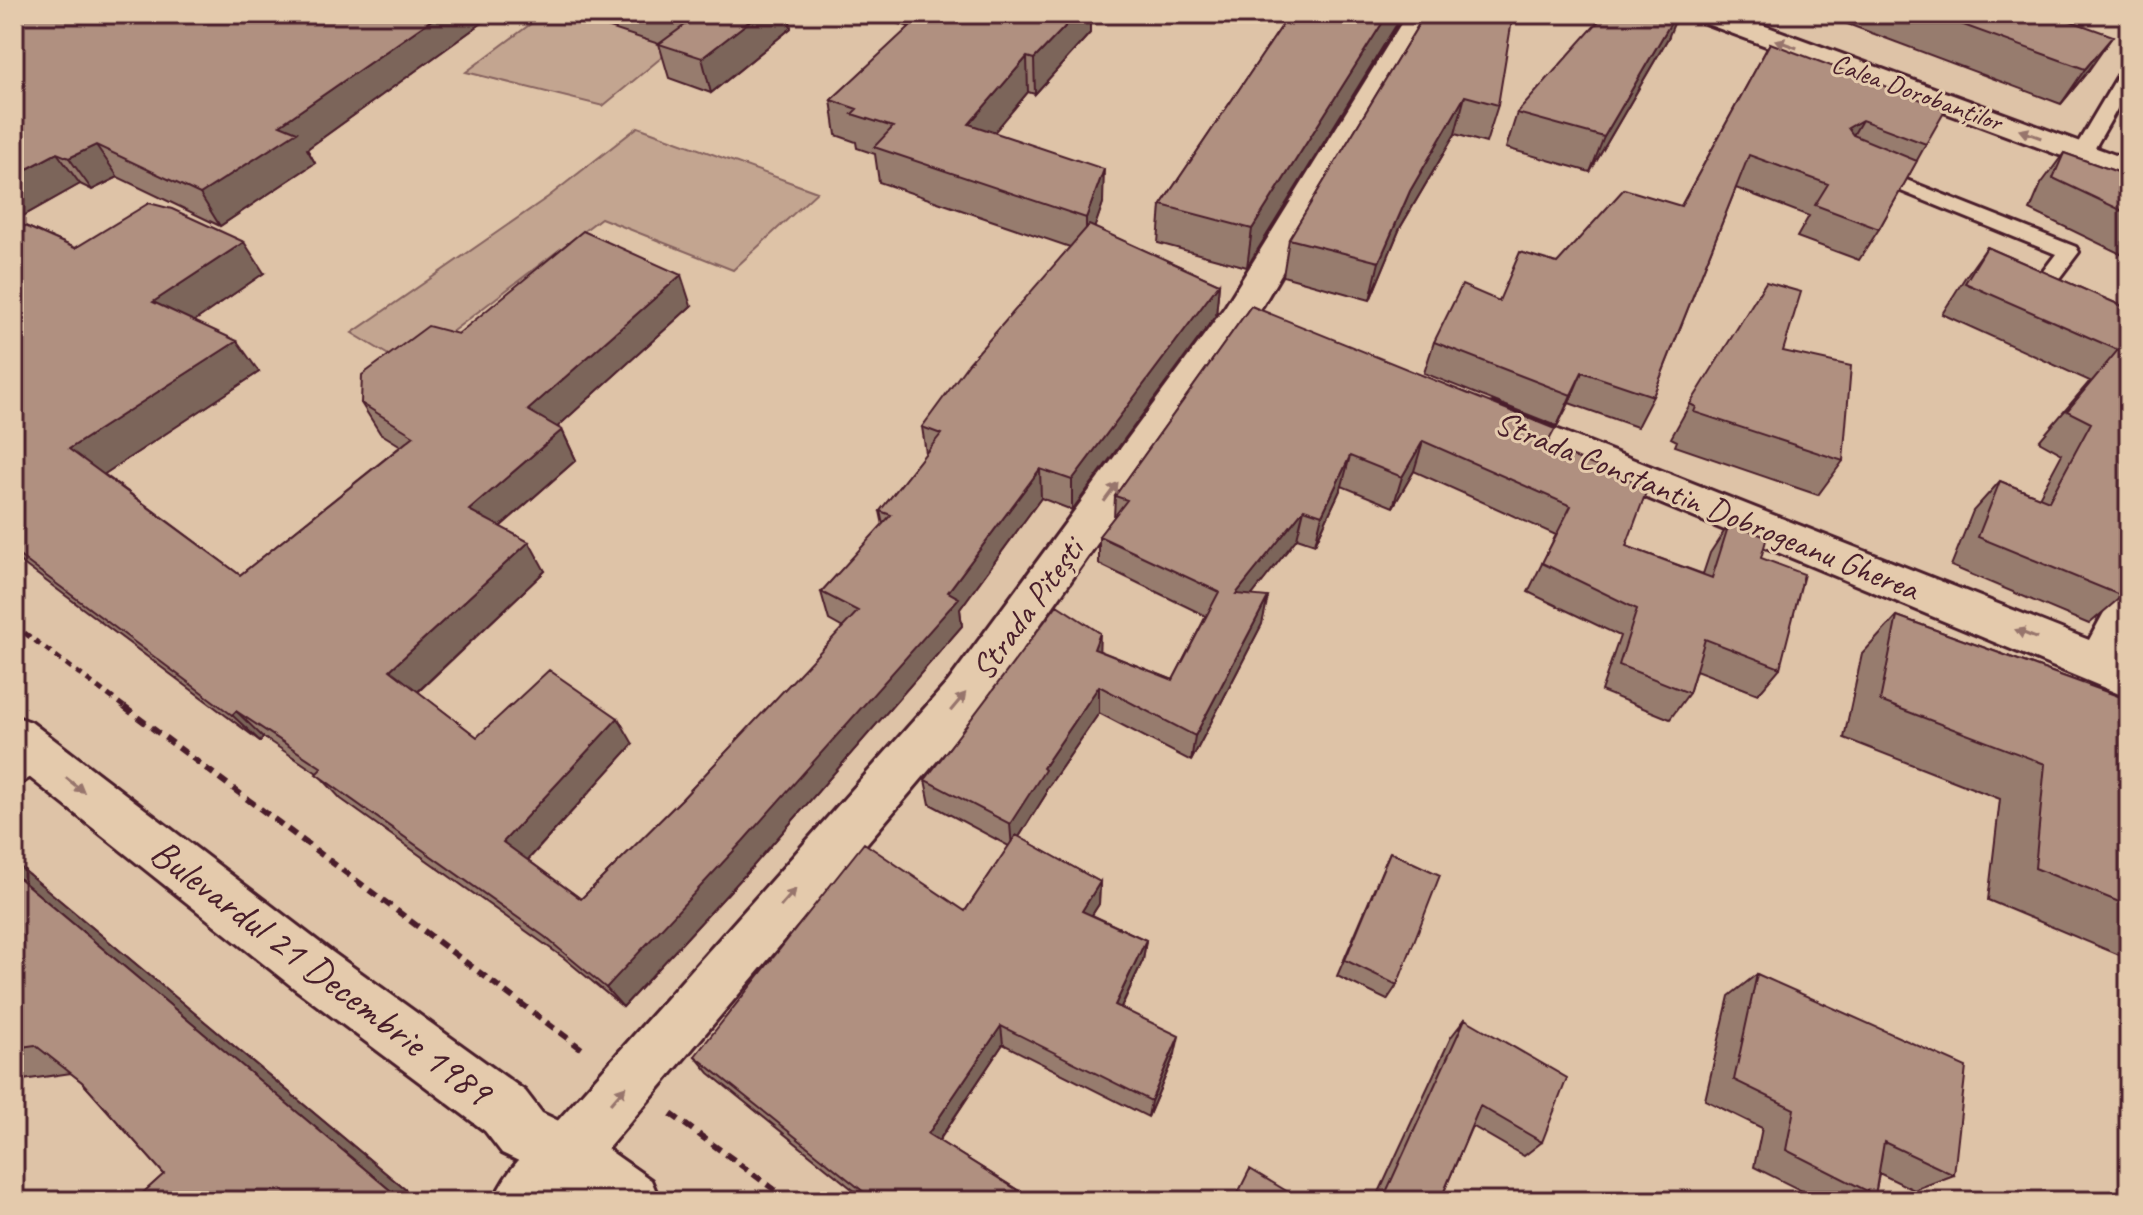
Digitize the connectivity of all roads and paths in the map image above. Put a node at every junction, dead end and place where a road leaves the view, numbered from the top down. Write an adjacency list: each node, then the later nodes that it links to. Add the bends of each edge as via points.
1 (1421, 14): 13 (street, Strada Pitești, one-way to 1, via 964,696 1254,322)
2 (1706, 14): 4 (street, Calea Dorobanților, one-way to 2)
3 (2129, 72): 4 (lane)
4 (2082, 153): 6 (street, Calea Dorobanților)
5 (1857, 166): 7 (lane, via 2069,252 2035,296)
6 (2129, 171)
7 (2062, 308)
8 (1463, 407): 11 (street, Strada Constantin Dobrogeanu Gherea, one-way to 8)
9 (2129, 609): 11 (street)
10 (14, 625): 13 (path)
11 (2114, 672)
12 (22, 755): 14 (street, Bulevardul 21 Decembrie 1989, one-way to 14, via 505,1111 522,1133)
13 (628, 1083): 14 (street, Strada Pitești, one-way to 13); 17 (path)
14 (566, 1154): 15 (street, Strada Pitești); 16 (street, Bulevardul 21 Decembrie 1989)
15 (523, 1201)
16 (630, 1201)
17 (790, 1201)

